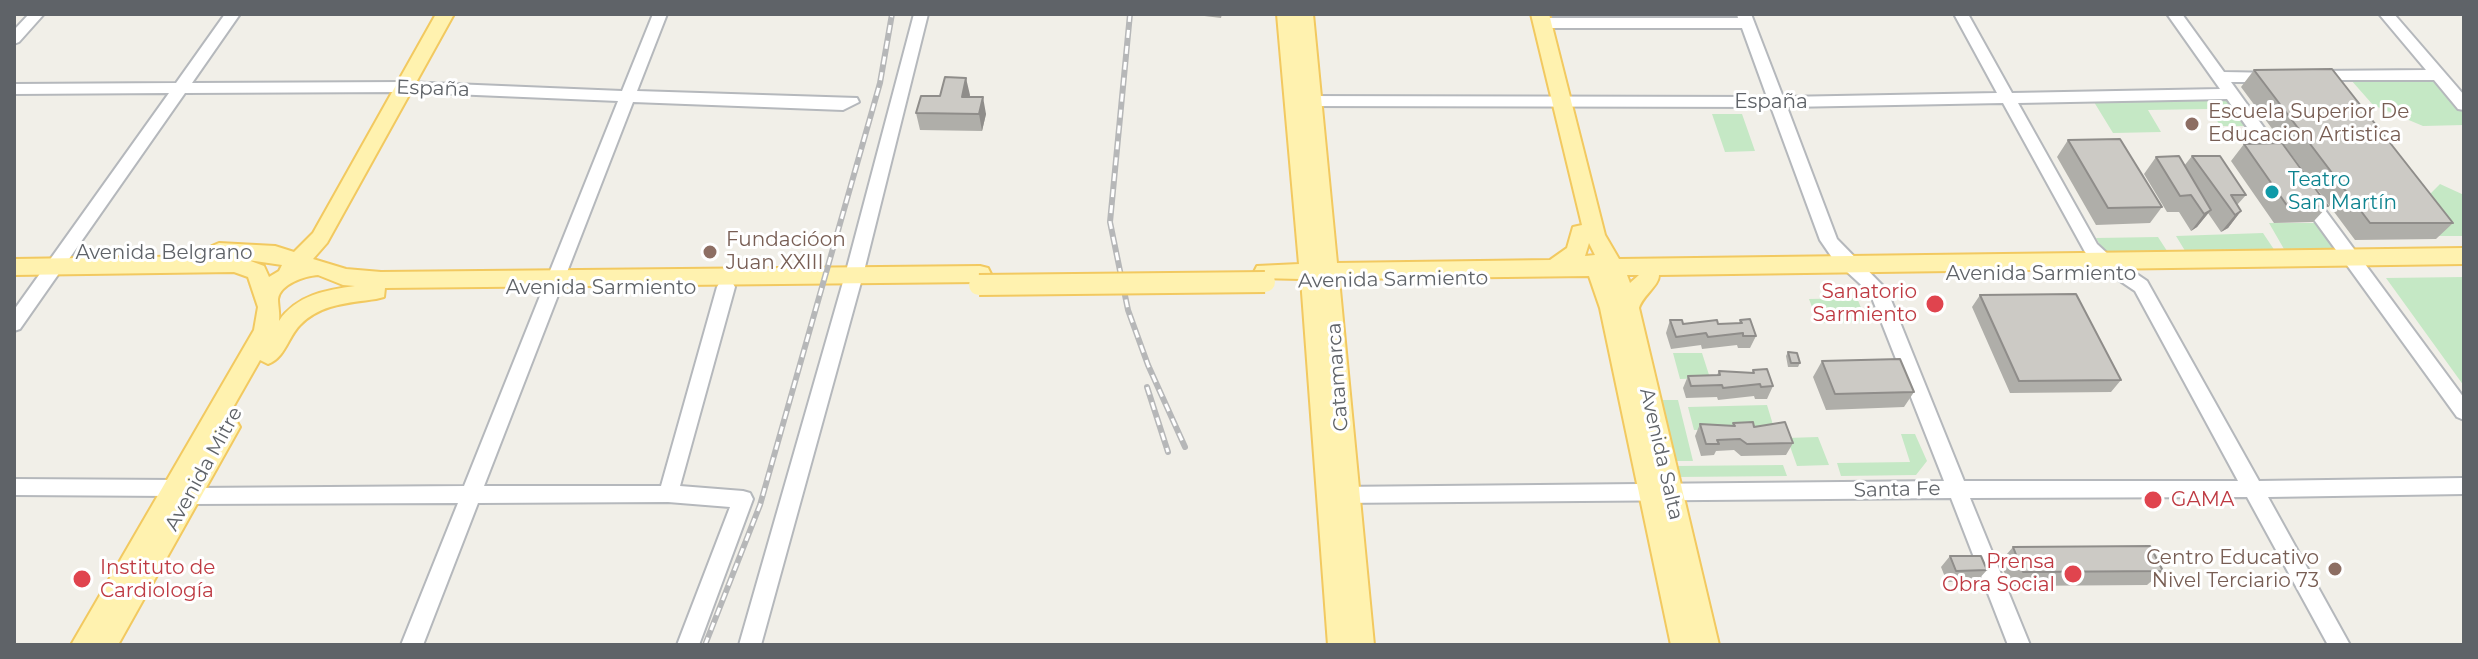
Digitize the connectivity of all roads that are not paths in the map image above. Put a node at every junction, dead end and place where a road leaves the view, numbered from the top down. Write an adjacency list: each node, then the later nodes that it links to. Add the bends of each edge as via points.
1 (37, 14): 13 (street)
2 (233, 14): 18 (street)
3 (445, 14): 16 (main road)
4 (660, 14): 20 (street)
5 (921, 14): 46 (street)
6 (1286, 14): 22 (main road, Catamarca)
7 (1304, 14): 22 (main road, Catamarca)
8 (1961, 14): 21 (street)
9 (2174, 14): 14 (street)
10 (2386, 14): 15 (street)
11 (1536, 17): 12 (street); 23 (main road, Avenida Salta)
12 (1746, 18): 25 (street)
13 (14, 39)
14 (2219, 77): 15 (street); 19 (street)
15 (2450, 82): 26 (street)
16 (405, 87): 18 (street, España); 20 (street, España); 28 (main road)
17 (14, 89): 18 (street, España)
18 (181, 89): 33 (street)
19 (2231, 94): 21 (street, España); 35 (street)
20 (629, 96): 24 (street, España); 47 (street)
21 (2009, 100): 25 (street, España); 34 (street, via 2091,248)
22 (1301, 101): 23 (street, España); 29 (main road, Catamarca); 48 (main road, Catamarca, via 1318,159)
23 (1555, 101): 25 (street, España); 27 (main road, Avenida Salta)
24 (851, 102)
25 (1778, 102): 39 (street, via 1829,240)
26 (2464, 105)
27 (1587, 234): 40 (main road, via 1614,257); 41 (main road, Avenida Salta); 43 (main road)
28 (320, 238): 31 (main road, via 299,250); 37 (main road)
29 (1307, 246): 45 (main road, via 1297,265); 48 (main road, Catamarca)
30 (14, 254): 33 (main road, Avenida Belgrano)
31 (275, 254): 33 (main road, Avenida Belgrano); 37 (main road, Avenida Belgrano)
32 (2464, 256): 35 (main road, Avenida Sarmiento)
33 (62, 259): 36 (main road, Avenida Belgrano); 50 (main road, Avenida Belgrano, via 236,264 256,272); 53 (street)
34 (2104, 261): 35 (main road, Avenida Sarmiento); 39 (main road, Avenida Sarmiento); 44 (street)
35 (2356, 264): 38 (main road, Avenida Sarmiento); 44 (main road, Avenida Sarmiento); 54 (street)
36 (14, 267)
37 (299, 268): 42 (main road, Avenida Belgrano); 50 (main road, via 271,289)
38 (2464, 268)
39 (1858, 270): 40 (main road, Avenida Sarmiento); 44 (main road, Avenida Sarmiento); 57 (street, via 1878,290)
40 (1644, 271): 41 (main road, Avenida Sarmiento); 52 (main road)
41 (1606, 272): 43 (main road, Avenida Sarmiento); 52 (main road, Avenida Salta)
42 (333, 273): 47 (main road, Avenida Sarmiento, via 381,280); 51 (main road, via 332,286)
43 (1557, 273): 48 (main road, Avenida Sarmiento); 52 (main road, via 1594,288)
44 (2126, 273): 58 (street, via 2141,286)
45 (1271, 277): 46 (main road, Avenida Sarmiento, bridge); 48 (main road, Avenida Sarmiento); 48 (main road, via 1304,290)
46 (852, 281): 47 (main road, Avenida Sarmiento); 49 (main road, Avenida Sarmiento); 68 (street)
47 (553, 282): 49 (main road, Avenida Sarmiento); 51 (main road, Avenida Sarmiento, via 359,291); 63 (street)
48 (1319, 282): 62 (main road, Catamarca)
49 (726, 287): 61 (street)
50 (269, 301): 51 (main road, Avenida Sarmiento, via 284,312); 60 (main road, Avenida Mitre, via 270,321)
51 (318, 302): 60 (main road, Avenida Mitre, via 280,332)
52 (1620, 308): 59 (main road, Avenida Salta)
53 (14, 324)
54 (2464, 412)
55 (2464, 486): 58 (street, Santa Fe)
56 (14, 487): 60 (street)
57 (1957, 489): 58 (street, Santa Fe); 59 (street, Santa Fe); 73 (street)
58 (2254, 489): 74 (street)
59 (1659, 490): 62 (street, Santa Fe); 71 (main road, Avenida Salta); 72 (main road, Avenida Salta)
60 (182, 492): 63 (street); 64 (main road, Avenida Mitre); 65 (main road, Avenida Mitre)
61 (668, 494): 63 (street); 67 (street, via 743,499)
62 (1338, 495): 69 (main road, Catamarca); 70 (main road, Catamarca)
63 (468, 497): 66 (street)
64 (84, 645)
65 (104, 645)
66 (412, 645)
67 (688, 645)
68 (750, 645)
69 (1341, 645)
70 (1361, 645)
71 (1684, 645)
72 (1706, 645)
73 (2019, 645)
74 (2339, 645)

